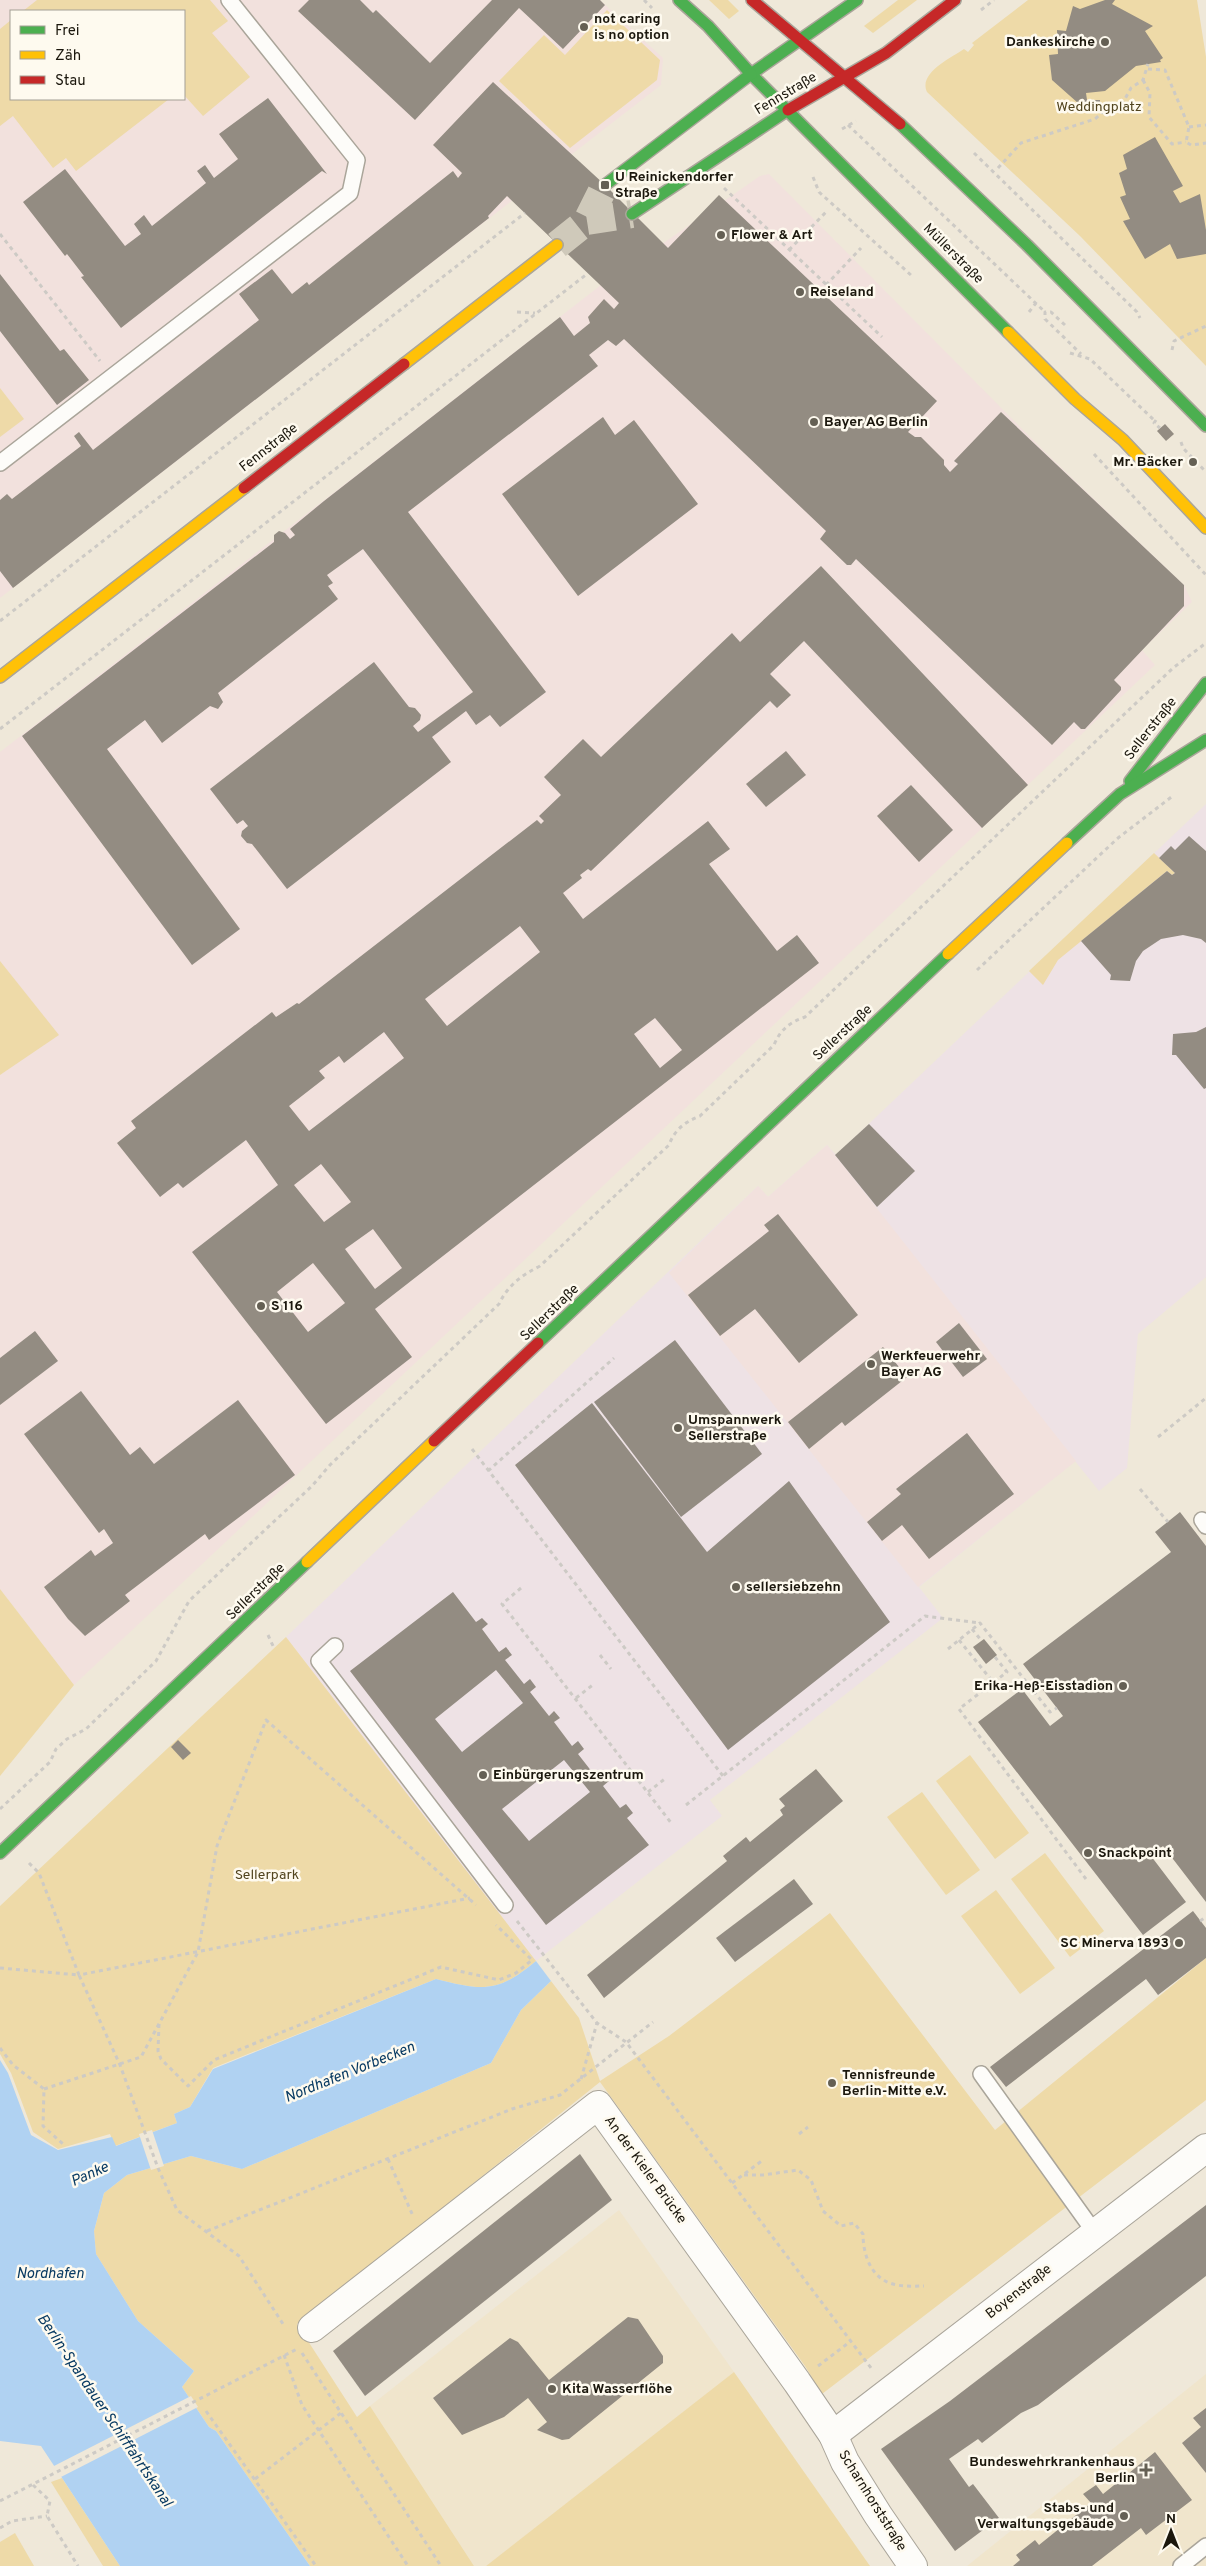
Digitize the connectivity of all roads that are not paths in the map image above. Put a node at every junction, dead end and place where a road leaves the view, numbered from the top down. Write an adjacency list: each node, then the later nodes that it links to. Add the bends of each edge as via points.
1 (229, 0): 14 (lane, via 358,160 350,193)
2 (679, 0): 7 (main road, Müllerstraße, via 708,26)
3 (752, 0): 6 (main road)
4 (857, 0): 6 (main road)
5 (955, 0): 8 (main road, Fennstraße, via 886,53)
6 (802, 40): 7 (main road); 8 (main road)
7 (751, 74): 9 (main road, Müllerstraße); 10 (main road)
8 (845, 76): 9 (main road, Fennstraße); 13 (main road, via 1028,246)
9 (788, 110): 11 (main road, Fennstraße); 15 (main road, Müllerstraße, via 1075,399 1123,440)
10 (605, 185)
11 (632, 214)
12 (557, 245): 16 (main road, Fennstraße)
13 (1206, 426)
14 (0, 463)
15 (1206, 528)
16 (0, 677)
17 (1206, 683): 19 (main road, Sellerstraße)
18 (1206, 740): 19 (main road, Sellerstraße)
19 (1120, 794): 21 (main road, Sellerstraße, via 1021,884)
20 (335, 1646): 22 (lane, via 318,1661)
21 (0, 1854)
22 (505, 1905)
23 (981, 2074): 25 (lane)
24 (1206, 2148): 25 (street, Boyenstraße)
25 (1095, 2233): 27 (street, Boyenstraße)
26 (300, 2330): 27 (street, An der Kieler Brücke, via 424,2241 598,2104 798,2382)
27 (832, 2435): 29 (street, Scharnhorststraße, via 845,2462)
28 (1206, 2546): 30 (lane)
29 (913, 2566)
30 (1181, 2566)

